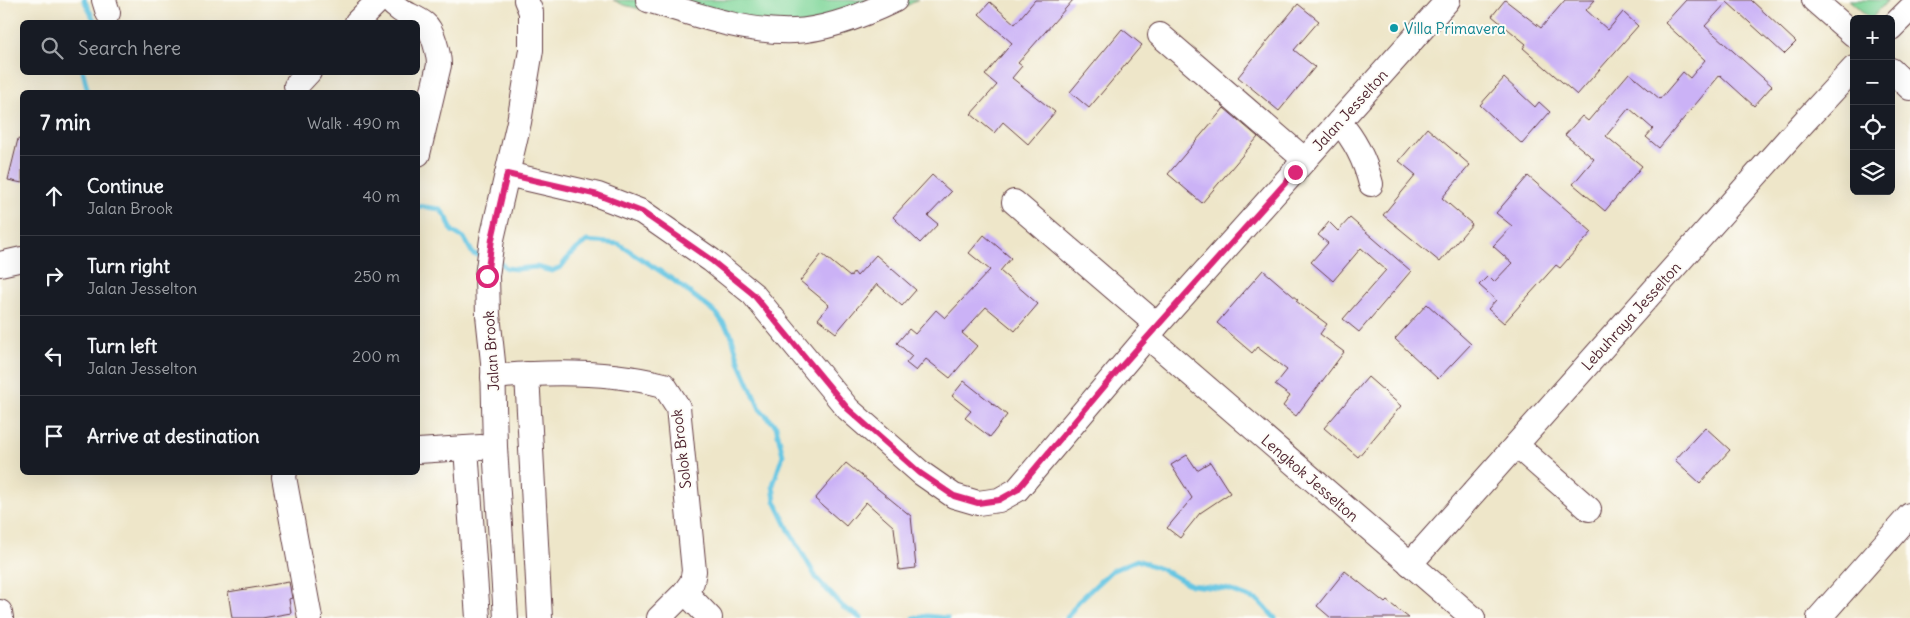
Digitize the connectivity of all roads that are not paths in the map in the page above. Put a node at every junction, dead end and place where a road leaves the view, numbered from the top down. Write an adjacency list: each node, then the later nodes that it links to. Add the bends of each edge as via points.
1 (379, 0): 9 (street)
2 (389, 0): 10 (street, via 397,9)
3 (526, 0): 21 (street, Jalan Brook, via 531,12 531,50)
4 (648, 0): 5 (street, via 726,23 795,32 853,18)
5 (895, 0)
6 (1448, 0): 18 (street, Jalan Jesselton)
7 (1814, 0): 13 (street)
8 (1910, 9): 12 (street)
9 (360, 20)
10 (418, 20)
11 (420, 21): 19 (street, via 430,30 440,65)
12 (1895, 24)
13 (1850, 32)
14 (1160, 35): 20 (street)
15 (1850, 72): 29 (street, Lebuhraya Jesselton)
16 (1895, 74): 17 (street)
17 (1910, 88)
18 (1339, 122): 20 (street, Jalan Jesselton); 22 (street, via 1351,136 1366,164)
19 (420, 146)
20 (1305, 160): 26 (street, Jalan Jesselton)
21 (507, 174): 26 (street, Jalan Jesselton, via 598,195 642,212 703,254 753,294 848,409 920,473 954,496 978,503 999,500 1017,490); 28 (street, Jalan Brook, via 487,276)
22 (1371, 184)
23 (1014, 202): 26 (street, Lengkok Jesselton)
24 (20, 259): 25 (street)
25 (0, 264)
26 (1152, 331): 36 (street, Lengkok Jesselton)
27 (527, 374): 28 (street, Solok Brook); 37 (street, Solok Brook, via 618,376 664,385 678,407 694,571); 43 (street)
28 (493, 377): 30 (street, Jalan Brook)
29 (1516, 445): 34 (street); 36 (street, Lebuhraya Jesselton)
30 (495, 447): 31 (street); 42 (street, Jalan Brook)
31 (466, 448): 32 (street); 41 (street)
32 (420, 450)
33 (284, 475): 40 (street)
34 (1589, 509)
35 (1910, 515): 47 (street)
36 (1410, 564): 46 (street, Lengkok Jesselton)
37 (685, 592): 44 (street, Solok Brook); 45 (street)
38 (0, 612): 39 (street)
39 (1, 618)
40 (310, 618)
41 (478, 618)
42 (506, 618)
43 (540, 618)
44 (659, 618)
45 (710, 618)
46 (1473, 618)
47 (1819, 618)

